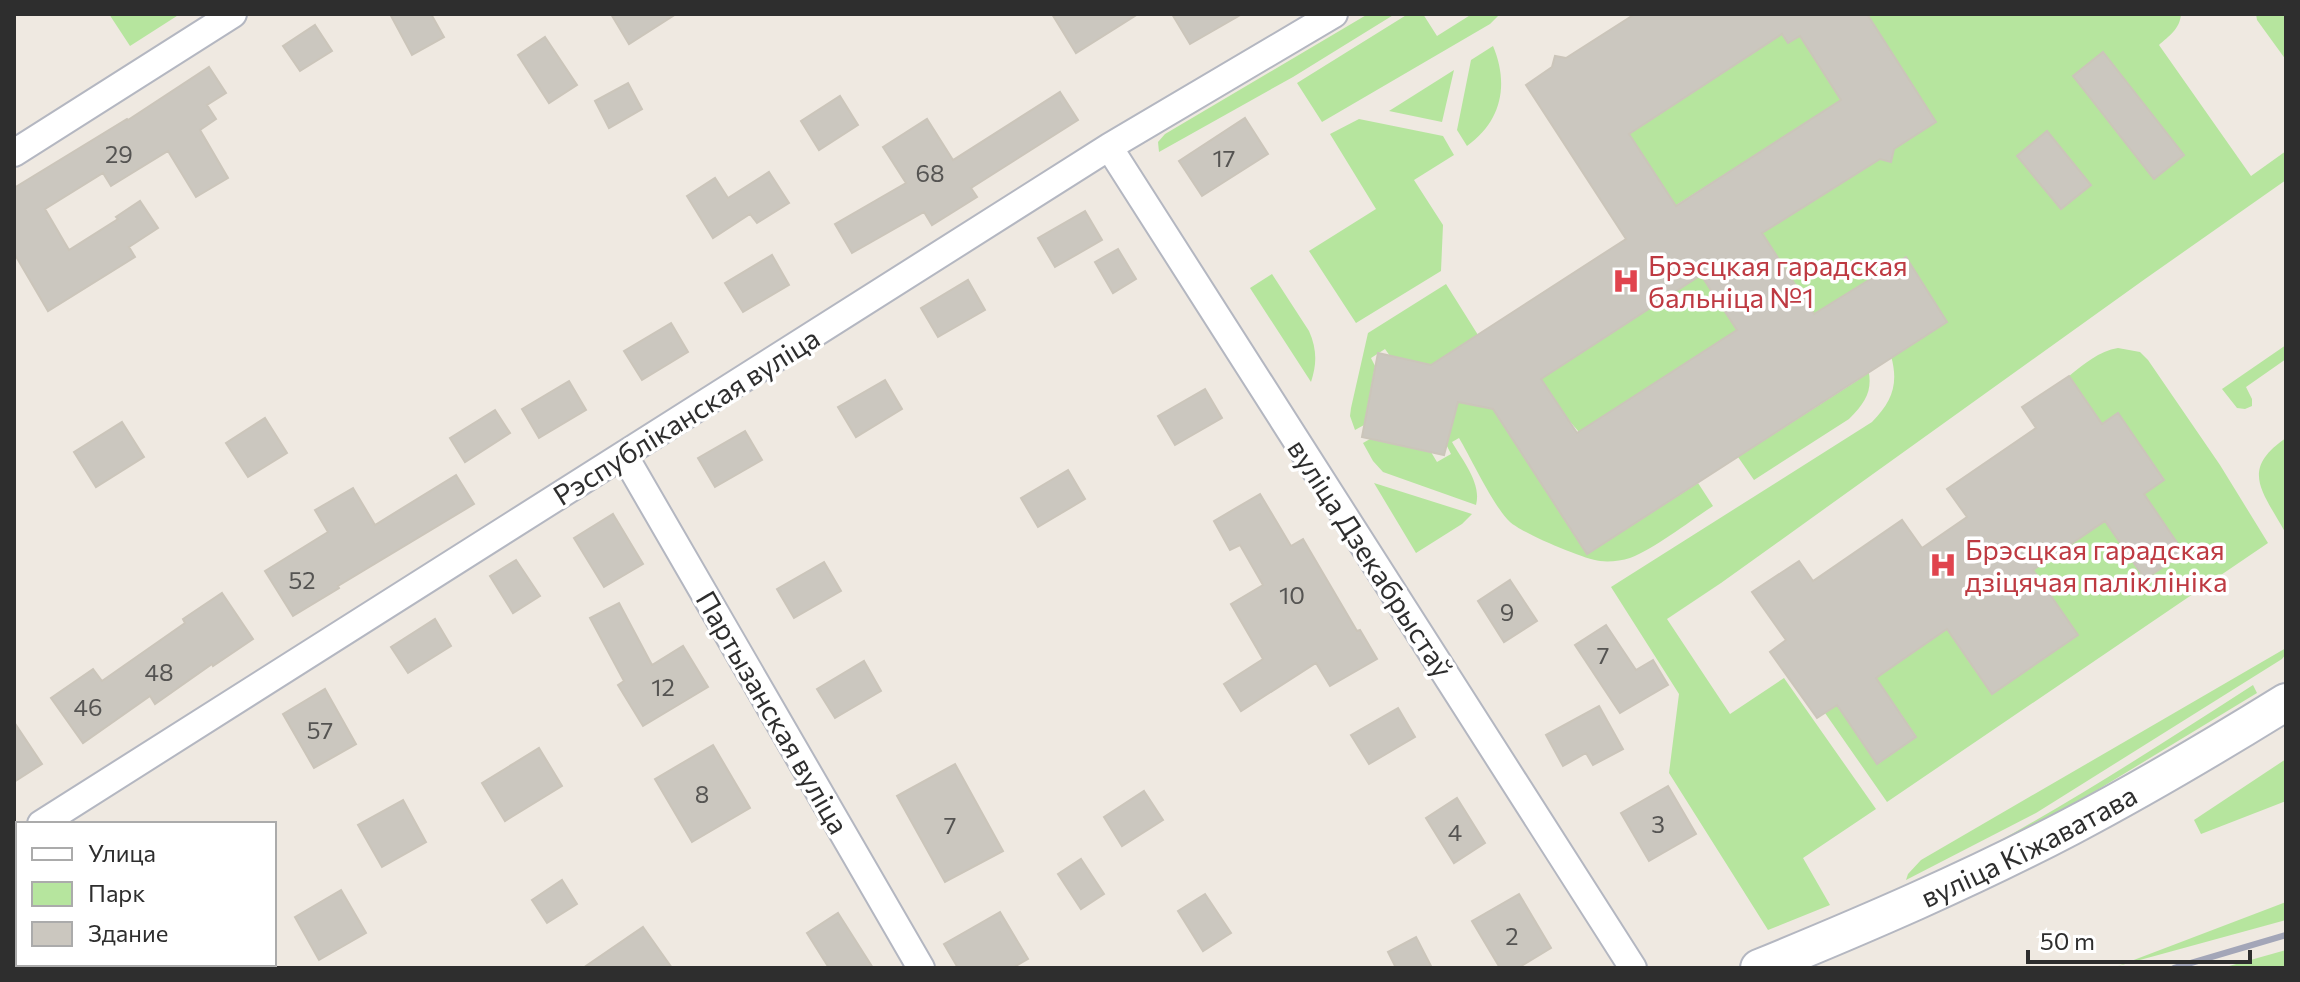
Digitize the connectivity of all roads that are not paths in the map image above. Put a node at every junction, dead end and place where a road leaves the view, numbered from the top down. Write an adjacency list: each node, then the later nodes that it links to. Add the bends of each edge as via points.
1 (233, 14): 4 (street)
2 (1334, 14): 3 (street, Рэспубліканская вуліца)
3 (1109, 147): 5 (street, Рэспубліканская вуліца); 9 (street, вуліца Дзекабрыстаў)
4 (14, 153)
5 (624, 455): 7 (street, Рэспубліканская вуліца); 8 (street, Партызанская вуліца)
6 (2286, 702): 10 (main road, вуліца Кіжаватава, via 2055,835)
7 (44, 822)
8 (921, 968)
9 (1633, 968)
10 (1759, 968)

